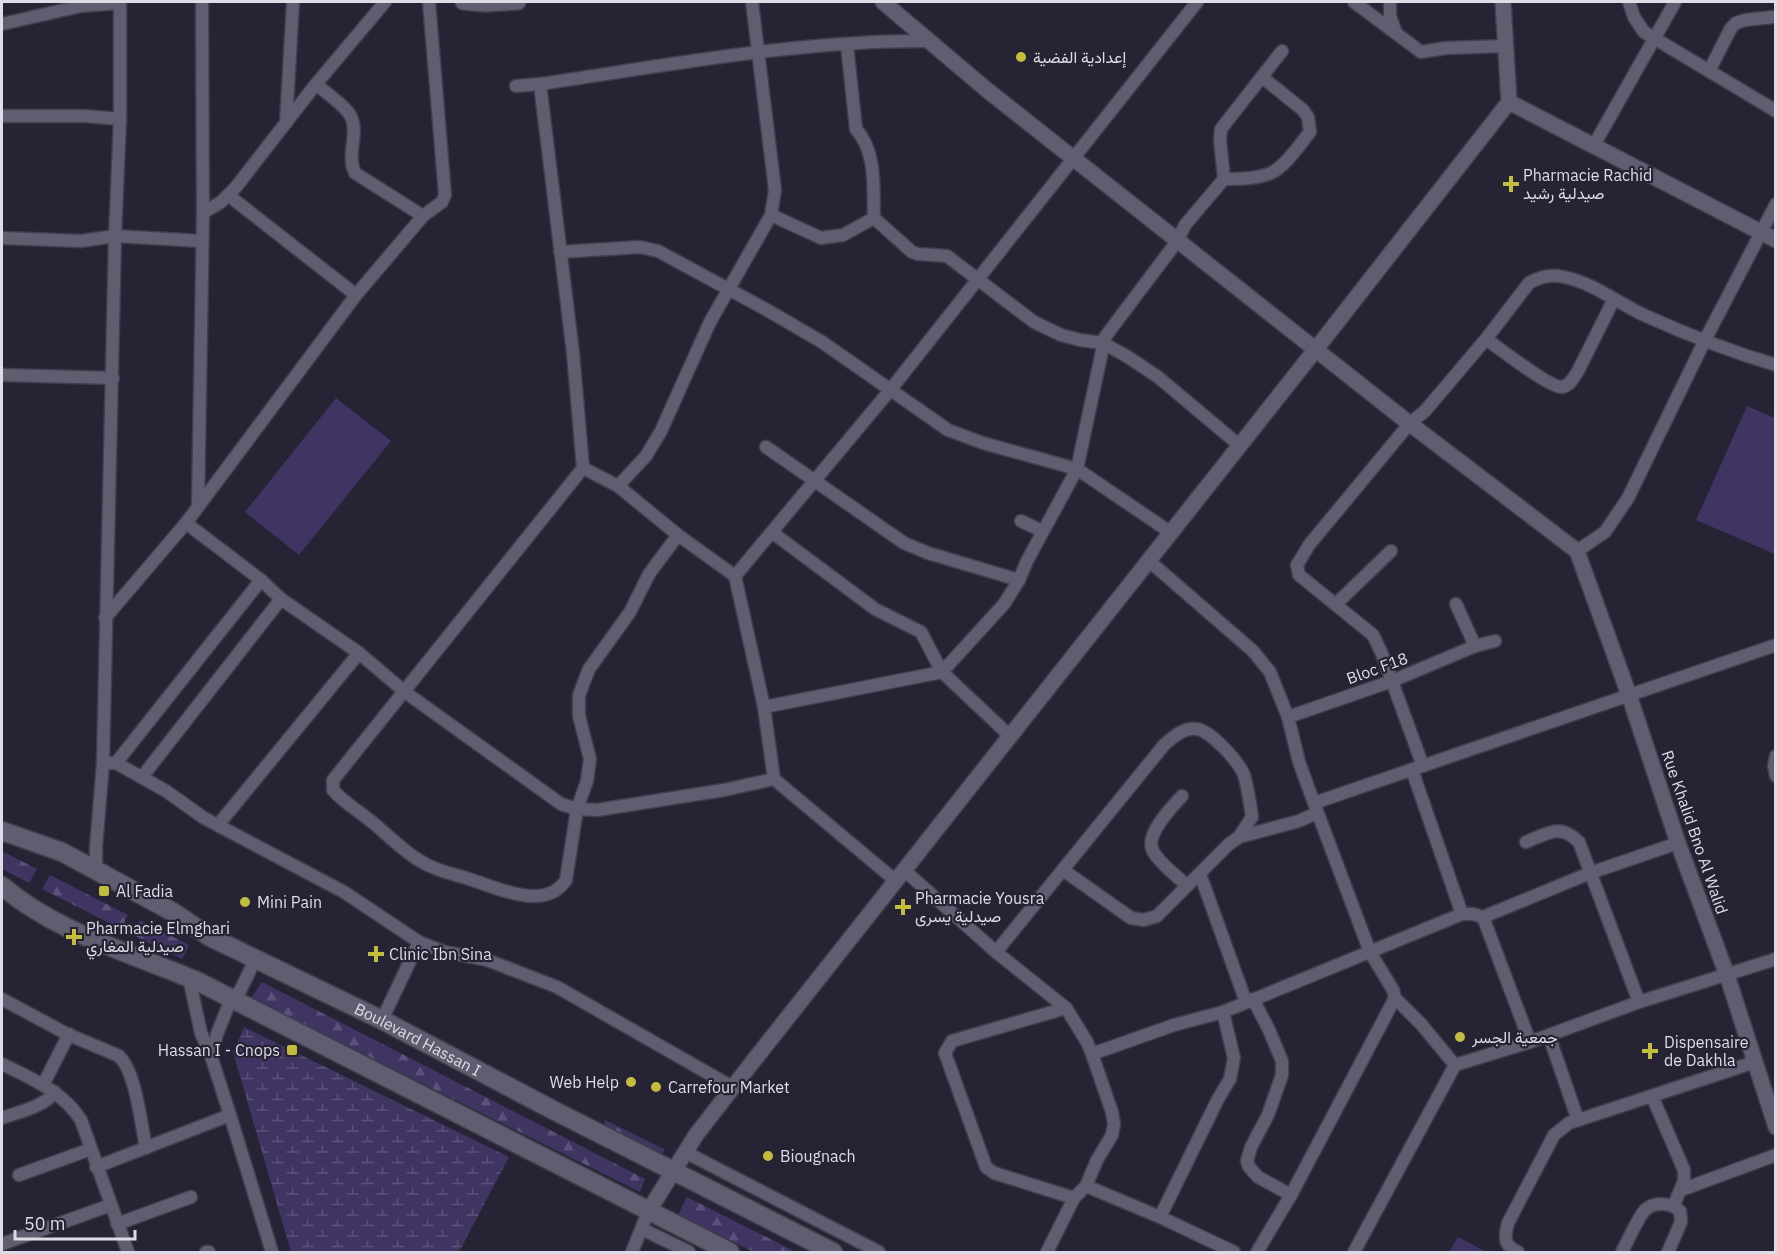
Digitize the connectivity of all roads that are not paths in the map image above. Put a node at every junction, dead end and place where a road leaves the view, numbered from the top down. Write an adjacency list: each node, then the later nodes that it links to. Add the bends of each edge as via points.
1 (120, 2): 17 (street, via 81,6); 33 (street)
2 (202, 2): 40 (street)
3 (293, 2): 34 (street)
4 (385, 2): 27 (street)
5 (429, 2): 42 (street, via 445,195)
6 (463, 2): 7 (street)
7 (518, 2)
8 (752, 2): 24 (street)
9 (883, 2): 20 (street)
10 (1197, 2): 36 (street)
11 (1354, 2): 18 (street)
12 (1390, 2): 18 (street)
13 (1503, 2): 22 (street)
14 (1629, 2): 19 (street, via 1634,18)
15 (1675, 2): 19 (street)
16 (1773, 17): 25 (street, via 1737,22)
17 (2, 24)
18 (1396, 34): 22 (street, via 1421,52)
19 (1653, 38): 25 (street); 35 (street)
20 (931, 41): 21 (street); 36 (street)
21 (847, 45): 24 (street); 43 (street, via 856,129 870,152)
22 (1506, 46): 30 (street)
23 (1282, 51): 26 (street)
24 (758, 52): 28 (street); 41 (street, via 775,190)
25 (1709, 71): 31 (street)
26 (1262, 77): 37 (street, via 1221,129); 37 (street, via 1303,110 1310,132 1271,173)
27 (316, 84): 34 (street); 42 (street, via 353,121 350,157 355,173)
28 (540, 84): 29 (street); 50 (street)
29 (516, 86)
30 (1509, 102): 35 (street); 58 (street)
31 (1776, 111)
32 (2, 116): 33 (street)
33 (120, 119): 45 (street)
34 (286, 123): 38 (street)
35 (1594, 145): 44 (street)
36 (1073, 158): 47 (street); 51 (street)
37 (1224, 179): 47 (street, via 1185,225)
38 (228, 195): 40 (street); 53 (street)
39 (1776, 204): 44 (street)
40 (203, 213): 49 (street)
41 (771, 215): 43 (street, via 821,238 843,235); 52 (street)
42 (423, 216): 53 (street)
43 (874, 218): 51 (street, via 915,253 947,255)
44 (1761, 233): 48 (street); 56 (street)
45 (115, 236): 46 (street, via 81,241); 49 (street); 61 (street)
46 (2, 238)
47 (1178, 240): 57 (street); 58 (street)
48 (1776, 240)
49 (201, 241): 70 (street)
50 (560, 252): 52 (street, via 649,248); 66 (street)
51 (977, 280): 57 (street, via 1050,331); 62 (street)
52 (728, 290): 62 (street, via 814,337); 69 (street, via 661,431 646,456)
53 (356, 295): 70 (street)
54 (1614, 299): 55 (street, via 1581,281 1544,276 1529,284); 55 (street, via 1578,371 1565,386 1548,382); 56 (street)
55 (1486, 339): 63 (street, via 1425,411)
56 (1705, 340): 59 (street); 78 (street, via 1628,498 1605,532)
57 (1103, 343): 64 (street, via 1158,377); 67 (street)
58 (1316, 349): 63 (street); 64 (street)
59 (1776, 365)
60 (2, 375): 61 (street)
61 (113, 378): 86 (street)
62 (891, 389): 67 (street, via 963,437); 68 (street)
63 (1410, 423): 78 (street); 84 (street, via 1309,545 1297,565 1299,575)
64 (1239, 445): 75 (street)
65 (766, 447): 68 (street)
66 (583, 468): 69 (street); 93 (street)
67 (1077, 469): 73 (street); 75 (street)
68 (816, 481): 74 (street); 82 (street, via 913,548)
69 (618, 486): 76 (street)
70 (198, 506): 72 (street)
71 (1021, 521): 73 (street)
72 (186, 523): 81 (street); 86 (street)
73 (1042, 531): 82 (street)
74 (773, 532): 80 (street); 91 (street, via 874,609 921,632)
75 (1170, 532): 79 (street)
76 (678, 535): 80 (street); 107 (street, via 589,669 579,695 579,716 590,759)
77 (1391, 551): 84 (street)
78 (1577, 552): 94 (street, Rue Khalid Bno Al Walid)
79 (1148, 560): 96 (street, via 1258,656 1270,672); 97 (street)
80 (735, 576): 95 (street)
81 (261, 580): 83 (street); 100 (street)
82 (1019, 580): 91 (street, via 1004,604)
83 (282, 599): 90 (street); 103 (street)
84 (1336, 604): 92 (street, via 1373,634)
85 (1456, 604): 89 (street)
86 (105, 618): 99 (street)
87 (1495, 641): 89 (street, Bloc F18)
88 (1776, 645): 94 (street)
89 (1475, 646): 92 (street, Bloc F18)
90 (358, 653): 93 (street); 108 (street)
91 (942, 672): 95 (street); 97 (street)
92 (1392, 681): 96 (street, Bloc F18); 101 (street)
93 (405, 692): 107 (street, via 553,799); 107 (street, via 333,780 333,790 422,862 499,889 548,895 560,890 566,880)
94 (1629, 695): 101 (street); 112 (street, Rue Khalid Bno Al Walid)
95 (765, 707): 104 (street)
96 (1288, 717): 106 (street)
97 (1010, 736): 117 (street)
98 (1776, 756): 102 (street)
99 (103, 763): 100 (street); 114 (street)
100 (116, 763): 103 (street)
101 (1417, 768): 106 (street); 120 (street)
102 (1776, 776)
103 (142, 777): 108 (street)
104 (774, 779): 107 (street, via 597,810); 117 (street)
105 (1182, 795): 118 (street, via 1161,821 1152,846)
106 (1316, 808): 110 (street, via 1299,821); 124 (street)
107 (577, 809)
108 (218, 825): 122 (street, via 344,892)
109 (2, 831): 114 (main road, Boulevard Hassan I, via 62,852)
110 (1239, 837): 113 (street, via 1252,817 1244,774 1207,733 1186,730 1164,745); 116 (street)
111 (1526, 842): 115 (street, via 1553,832 1570,833 1579,842)
112 (1678, 843): 115 (street); 127 (street, Rue Khalid Bno Al Walid)
113 (1063, 870): 118 (street, via 1131,918 1144,920 1157,916); 123 (street)
114 (96, 871): 126 (main road, Boulevard Hassan I)
115 (1590, 873): 121 (street); 133 (street)
116 (1200, 874): 118 (street); 132 (street)
117 (900, 875): 123 (street); 146 (street)
118 (1186, 885)
119 (2, 886): 128 (main road, via 31,908 115,950)
120 (1462, 914): 121 (street); 124 (street)
121 (1482, 917): 139 (street)
122 (419, 942): 136 (street); 146 (street, via 445,952 487,960 557,987)
123 (996, 952): 134 (street)
124 (1370, 952): 129 (street); 132 (street)
125 (1776, 958): 127 (street)
126 (255, 960): 131 (street, via 240,991); 136 (main road, Boulevard Hassan I)
127 (1727, 975): 133 (street); 142 (street, Rue Khalid Bno Al Walid)
128 (189, 978): 131 (main road); 141 (street, via 201,1033)
129 (1395, 998): 144 (street); 162 (street)
130 (2, 999): 137 (street)
131 (231, 999): 141 (street); 168 (main road)
132 (1249, 1000): 135 (street); 162 (street, via 1269,1029 1282,1061 1282,1075 1247,1161 1258,1177)
133 (1639, 1002): 138 (street)
134 (1066, 1008): 140 (street); 164 (street, via 952,1041 945,1053 986,1167 994,1173)
135 (1223, 1012): 140 (street); 167 (street, via 1234,1058 1230,1079)
136 (382, 1020): 158 (main road, Boulevard Hassan I)
137 (69, 1035): 145 (street); 153 (street, via 125,1062)
138 (1549, 1036): 139 (street); 151 (street)
139 (1530, 1042): 144 (street)
140 (1092, 1054): 160 (street, via 1114,1124)
141 (211, 1056): 149 (street)
142 (1755, 1062): 148 (street); 152 (street, Rue Khalid Bno Al Walid)
143 (2, 1064): 145 (street)
144 (1455, 1065): 181 (street)
145 (43, 1085): 147 (street)
146 (734, 1088): 155 (street)
147 (55, 1092): 150 (street, via 35,1106); 154 (street, via 81,1120)
148 (1652, 1096): 151 (street); 161 (street, via 1683,1168)
149 (230, 1115): 153 (street); 172 (street)
150 (2, 1118)
151 (1578, 1120): 182 (street, via 1554,1135 1509,1224 1506,1243)
152 (1776, 1127)
153 (146, 1148): 157 (street)
154 (91, 1149): 157 (street); 159 (street)
155 (685, 1152): 158 (street); 177 (street)
156 (1776, 1155): 161 (street)
157 (96, 1167): 165 (street)
158 (673, 1171): 168 (street); 176 (main road, Boulevard Hassan I)
159 (19, 1175)
160 (1086, 1186): 164 (street); 167 (street)
161 (1681, 1190): 166 (street)
162 (1291, 1195): 180 (street)
163 (191, 1197): 169 (street)
164 (1074, 1198): 178 (street)
165 (111, 1206): 169 (street); 170 (street)
166 (1674, 1206): 183 (street, via 1655,1205 1644,1211); 184 (street, via 1680,1211 1681,1222)
167 (1160, 1217): 179 (street)
168 (645, 1220): 173 (street); 174 (street); 175 (main road)
169 (117, 1224): 171 (street)
170 (2, 1244)
171 (128, 1252)
172 (272, 1252)
173 (632, 1252)
174 (689, 1252)
175 (730, 1252)
176 (833, 1252)
177 (879, 1252)
178 (1047, 1252)
179 (1234, 1252)
180 (1257, 1252)
181 (1354, 1252)
182 (1518, 1252)
183 (1622, 1252)
184 (1668, 1252)

